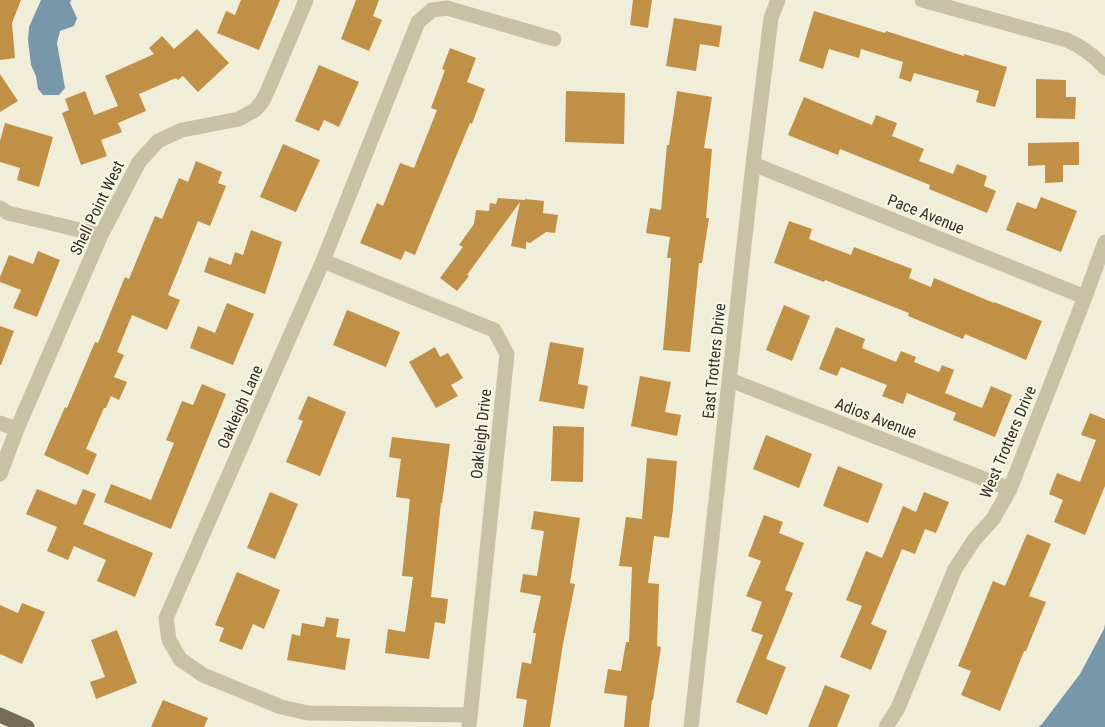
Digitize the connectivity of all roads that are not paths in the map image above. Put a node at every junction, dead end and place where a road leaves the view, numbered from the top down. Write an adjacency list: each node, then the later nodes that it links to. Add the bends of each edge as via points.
1 (306, 0): 8 (street, Shell Point West, via 262,102 239,119 182,130 158,141 139,162)
2 (778, 0): 6 (street, East Trotters Drive, via 771,18)
3 (922, 0): 5 (street, via 1067,40 1082,47)
4 (554, 39): 10 (street, Oakleigh Lane, via 447,8 432,10 418,22)
5 (1105, 68)
6 (753, 164): 11 (street, Pace Avenue); 12 (street, East Trotters Drive)
7 (0, 208): 8 (street, via 8,213)
8 (101, 235): 14 (street, Shell Point West)
9 (1105, 242): 11 (street, West Trotters Drive)
10 (323, 261): 18 (street, Oakleigh Drive, via 494,330 507,354); 18 (street, Oakleigh Lane, via 166,618 169,640 180,659 203,675 281,707 308,713)
11 (1085, 297): 16 (street, West Trotters Drive)
12 (730, 380): 16 (street, Adios Avenue); 20 (street, East Trotters Drive)
13 (0, 423): 14 (street)
14 (17, 429): 15 (street, Shell Point West)
15 (0, 474)
16 (1010, 489): 21 (street, West Trotters Drive, via 993,519 955,569 898,708)
17 (0, 715): 19 (main road)
18 (469, 721)
19 (27, 727)
20 (691, 727)
21 (886, 727)

